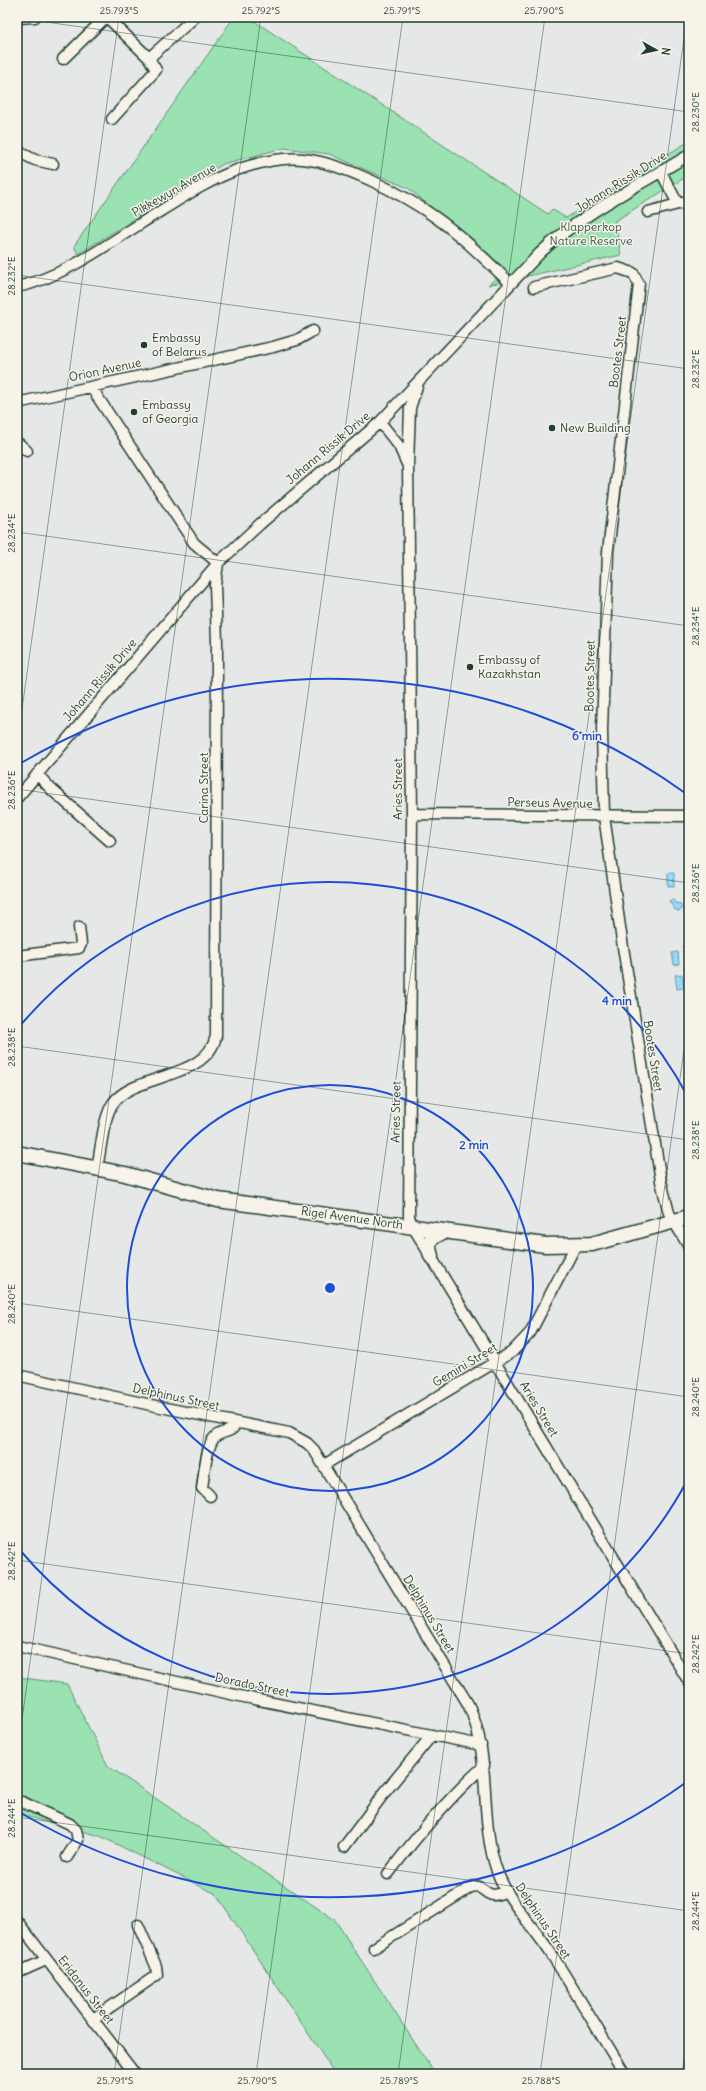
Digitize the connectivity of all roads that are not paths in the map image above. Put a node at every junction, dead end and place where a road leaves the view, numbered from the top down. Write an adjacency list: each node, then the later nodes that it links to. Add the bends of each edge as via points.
1 (35, 17): 4 (street)
2 (106, 17): 5 (street); 6 (street)
3 (195, 17): 5 (street)
4 (17, 18)
5 (149, 58): 7 (street, via 156,67 155,73)
6 (63, 59)
7 (112, 119)
8 (17, 151): 10 (street, via 35,160)
9 (689, 155): 11 (street, Johann Rissik Drive)
10 (53, 164)
11 (661, 172): 13 (street); 15 (street, Johann Rissik Drive, via 562,234)
12 (689, 202): 13 (street)
13 (678, 204): 14 (street)
14 (648, 212)
15 (510, 283): 16 (street, Pikkewyn Avenue, via 436,218 402,196 349,172 296,159 256,164 218,178 70,266 40,281); 19 (street, Johann Rissik Drive)
16 (17, 287)
17 (534, 287): 30 (street, Bootes Street, via 618,268 633,273 639,284 608,552 602,730)
18 (313, 331): 20 (street, Orion Avenue, via 297,340 273,347)
19 (418, 383): 22 (street, Johann Rissik Drive); 25 (street, Aries Street, via 410,408)
20 (91, 386): 21 (street, Orion Avenue); 26 (street, via 194,543)
21 (17, 403)
22 (380, 422): 25 (street, Aries Street, via 399,446); 26 (street, Johann Rissik Drive, via 266,519)
23 (17, 442): 24 (street)
24 (26, 451)
25 (408, 465): 29 (street, Aries Street)
26 (218, 564): 27 (street, Johann Rissik Drive); 36 (street, Carina Street, via 215,585 217,1024 214,1045 207,1056 199,1061 130,1091 113,1103 107,1117)
27 (37, 774): 28 (street, Johann Rissik Drive); 32 (street)
28 (17, 798)
29 (412, 814): 30 (street, Perseus Avenue); 39 (street, Aries Street, via 408,1206)
30 (604, 816): 31 (street, Perseus Avenue); 38 (street, Bootes Street, via 660,1181)
31 (689, 816)
32 (110, 841)
33 (78, 927): 34 (street, via 81,944 79,948)
34 (17, 956)
35 (17, 1152): 36 (main road, Rigel Avenue North)
36 (97, 1168): 39 (main road, Rigel Avenue North, via 218,1200)
37 (689, 1217): 38 (main road, Rigel Avenue North)
38 (673, 1222): 41 (main road, Rigel Avenue North, via 610,1239); 42 (street, Bootes Street)
39 (413, 1226): 40 (main road, Rigel Avenue North); 43 (street, Aries Street)
40 (445, 1231): 41 (main road, Rigel Avenue North, via 545,1245); 43 (main road, via 429,1240)
41 (576, 1245): 44 (street, Gemini Street, via 530,1333 512,1352)
42 (689, 1247)
43 (431, 1256): 44 (street, Aries Street)
44 (495, 1362): 47 (street, Gemini Street); 50 (street, Aries Street)
45 (17, 1375): 46 (street, Delphinus Street)
46 (236, 1423): 47 (street, Delphinus Street, via 290,1433 307,1443); 48 (street, via 232,1429 216,1435 209,1447 202,1488)
47 (324, 1465): 52 (street, Delphinus Street, via 468,1704 475,1717)
48 (210, 1496)
49 (17, 1646): 51 (street, Dorado Street)
50 (689, 1682)
51 (432, 1735): 52 (street, Dorado Street); 55 (street)
52 (481, 1745): 53 (street, Delphinus Street)
53 (484, 1766): 57 (street, via 442,1807); 58 (street, Delphinus Street, via 494,1860)
54 (17, 1803): 56 (street, via 20,1801 29,1805 70,1824 76,1830 78,1840)
55 (344, 1847)
56 (67, 1858)
57 (388, 1874)
58 (507, 1891): 61 (street, via 496,1895 480,1887 472,1887); 66 (street, Delphinus Street, via 551,1954)
59 (17, 1921): 62 (street, Eridanus Street)
60 (138, 1925): 64 (street, via 156,1966 157,1975)
61 (374, 1948)
62 (46, 1960): 63 (street); 64 (street, Eridanus Street)
63 (17, 1973)
64 (93, 2018): 65 (street, Eridanus Street)
65 (135, 2074)
66 (625, 2074)

